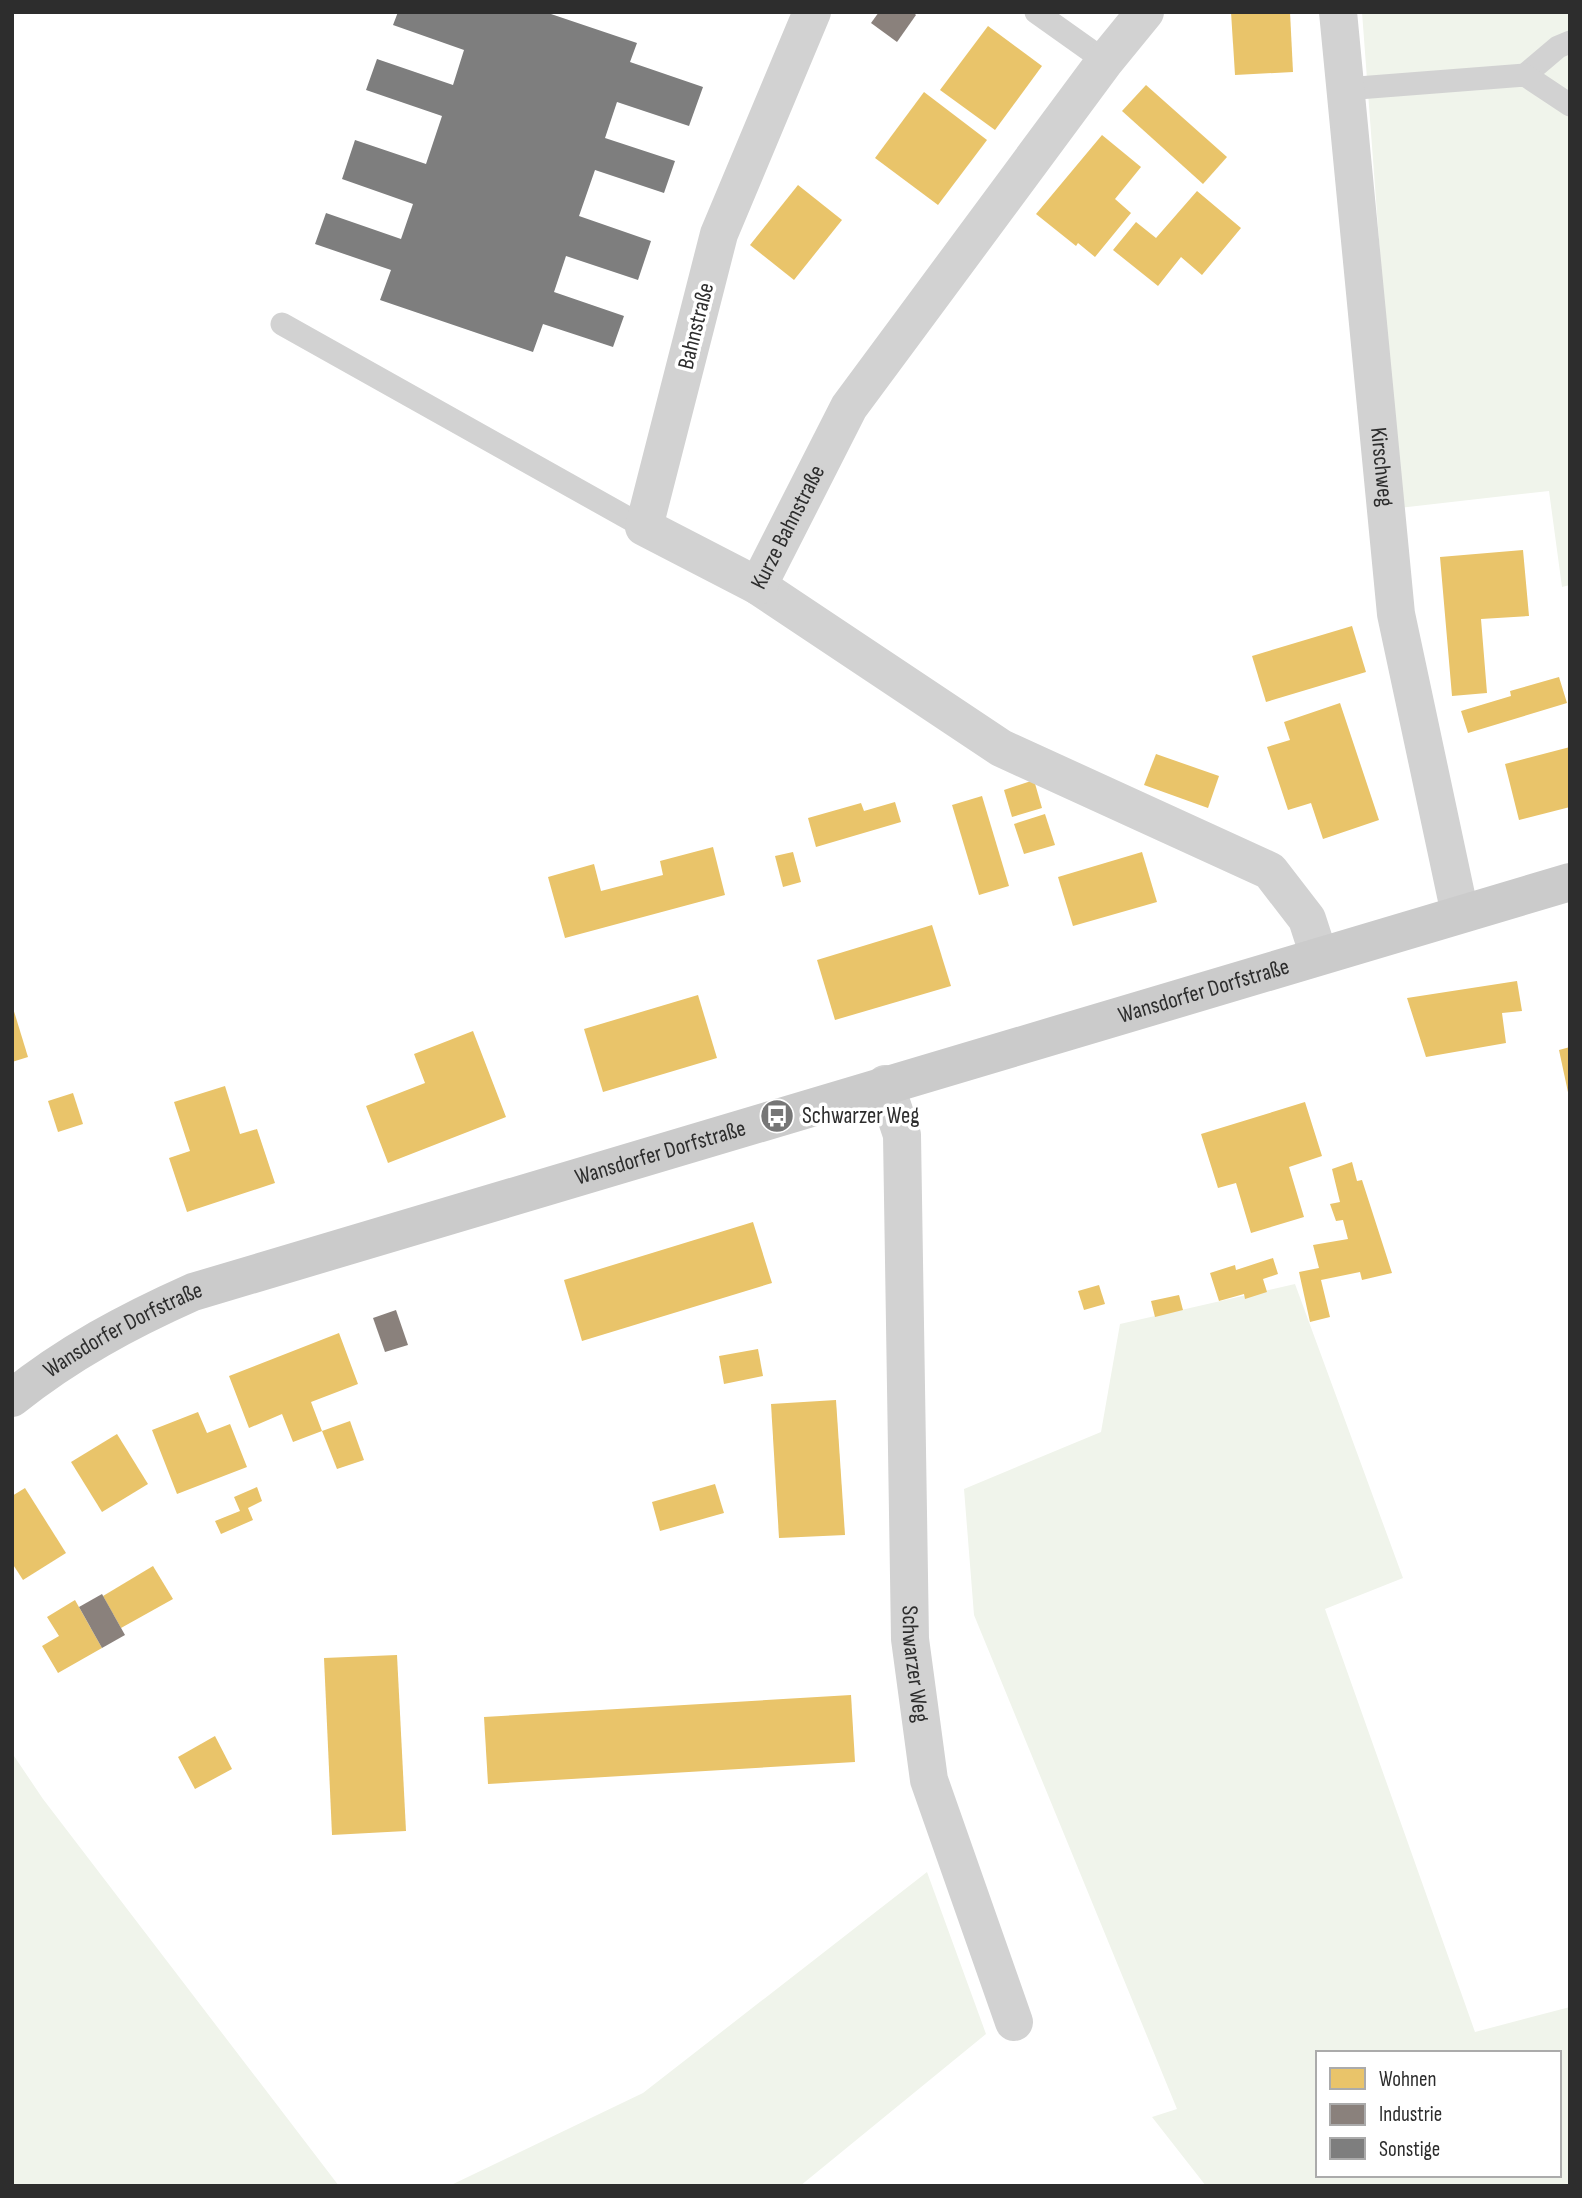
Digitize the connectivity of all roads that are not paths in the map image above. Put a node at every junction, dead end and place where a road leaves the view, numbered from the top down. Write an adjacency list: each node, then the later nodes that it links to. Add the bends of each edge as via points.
1 (812, 12): 11 (street, Bahnstraße, via 719,234)
2 (1036, 12): 6 (lane)
3 (1145, 12): 6 (street, Kurze Bahnstraße)
4 (1338, 12): 8 (street, Kirschweg)
5 (1570, 42): 7 (lane)
6 (1105, 61): 12 (street, Kurze Bahnstraße, via 849,407)
7 (1525, 75): 8 (lane); 9 (lane)
8 (1345, 89): 14 (street, Kirschweg, via 1396,614)
9 (1570, 105)
10 (282, 324): 11 (lane)
11 (644, 527): 12 (street)
12 (758, 586): 15 (street, Kurze Bahnstraße, via 1001,748 1270,871 1307,919)
13 (1570, 882): 14 (street, Wansdorfer Dorfstraße)
14 (1460, 914): 15 (street, Wansdorfer Dorfstraße)
15 (1319, 956): 16 (street, Wansdorfer Dorfstraße)
16 (885, 1084): 17 (street, Wansdorfer Dorfstraße, via 193,1292 95,1340); 18 (street, Schwarzer Weg, via 902,1135 910,1639 929,1780)
17 (16, 1386)
18 (1014, 2022)

